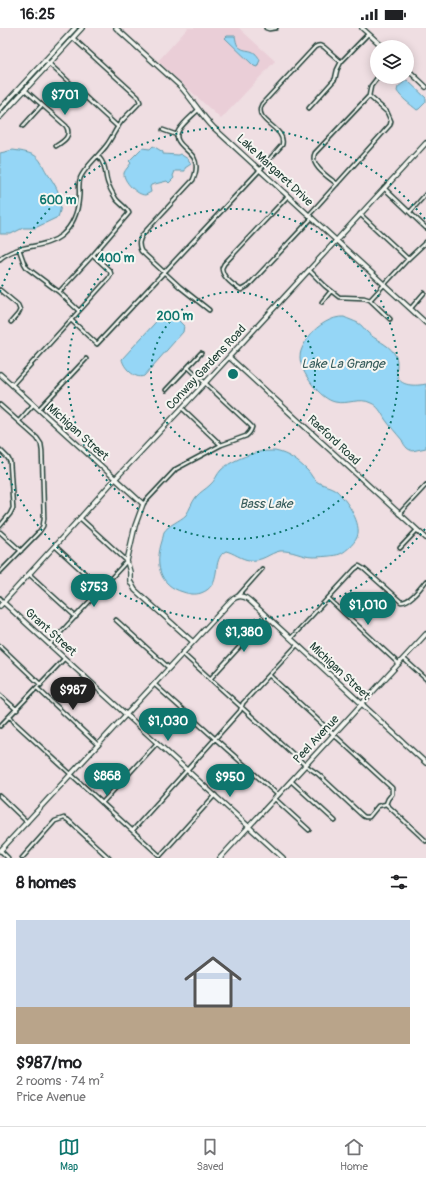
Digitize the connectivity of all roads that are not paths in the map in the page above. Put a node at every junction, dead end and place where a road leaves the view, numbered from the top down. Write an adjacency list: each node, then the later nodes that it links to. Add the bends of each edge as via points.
1 (75, 28): 10 (street)
2 (82, 28): 8 (street)
3 (116, 28): 21 (street, Lake Margaret Drive, via 180,86)
4 (266, 28): 5 (street)
5 (276, 28)
6 (363, 28): 7 (street)
7 (368, 34): 9 (street); 11 (street)
8 (73, 38): 12 (street); 24 (street, via 140,100)
9 (375, 40)
10 (45, 60): 12 (street); 20 (street)
11 (341, 62): 19 (street, via 335,80); 30 (street, via 318,45 262,104 262,117 283,140 282,145)
12 (49, 64): 16 (street); 24 (street)
13 (414, 76): 15 (street)
14 (373, 84): 17 (street)
15 (426, 87)
16 (25, 90): 18 (street); 22 (street)
17 (369, 96): 31 (street, via 387,112 390,125); 31 (street, via 315,153 313,160 316,166)
18 (42, 105): 23 (street); 28 (street, via 69,131)
19 (309, 108)
20 (0, 109)
21 (198, 110): 26 (street); 30 (street, Lake Margaret Drive)
22 (0, 117)
23 (22, 126)
24 (118, 127): 29 (street)
25 (163, 130): 26 (street)
26 (177, 135): 46 (street, via 179,143 194,159 196,172 193,180 139,240 141,251)
27 (426, 143): 32 (street, Conway Gardens Road)
28 (56, 146)
29 (98, 156): 41 (street, via 80,178 77,212 70,226 61,236 49,242); 42 (street, via 105,165 110,188 129,213)
30 (260, 170): 34 (street, Lake Margaret Drive); 46 (street)
31 (337, 184): 37 (street)
32 (384, 188): 35 (street); 36 (street, Conway Gardens Road)
33 (426, 194): 35 (street)
34 (288, 196): 37 (street, Lake Margaret Drive); 37 (street, via 224,264 224,275 241,290 248,286)
35 (410, 212): 38 (street)
36 (360, 214): 39 (street, Conway Gardens Road); 43 (street)
37 (310, 216): 39 (street, Lake Margaret Drive)
38 (426, 228)
39 (336, 240): 45 (street, Conway Gardens Road); 47 (street, Lake Margaret Drive)
40 (426, 242): 43 (street)
41 (19, 249): 44 (street, via 6,254); 50 (street, via 27,268)
42 (94, 255): 50 (street); 56 (street, via 111,274)
43 (408, 259): 47 (street)
44 (0, 260)
45 (309, 270): 49 (street); 62 (street, Conway Gardens Road)
46 (165, 273): 55 (street); 58 (street, via 97,344)
47 (384, 284): 52 (street); 54 (street, Lake Margaret Drive)
48 (0, 290): 59 (street, via 20,310)
49 (332, 291): 52 (street, via 339,297); 53 (street)
50 (59, 292): 56 (street)
51 (424, 293): 54 (street)
52 (370, 300): 57 (street)
53 (322, 302)
54 (410, 308): 60 (street, Lake Margaret Drive)
55 (209, 310)
56 (79, 311): 58 (street)
57 (390, 319)
58 (71, 320): 67 (street)
59 (11, 322)
60 (426, 323)
61 (201, 353): 64 (street)
62 (229, 357): 66 (street, Conway Gardens Road); 79 (street, Raeford Road)
63 (86, 359): 72 (street)
64 (188, 367): 66 (street); 68 (street)
65 (0, 374): 67 (street, Michigan Street)
66 (205, 383): 71 (street, Conway Gardens Road); 74 (street, via 252,427 246,436)
67 (12, 384): 70 (street, Michigan Street)
68 (166, 390)
69 (0, 405): 73 (street)
70 (33, 405): 72 (street, Michigan Street); 73 (street)
71 (182, 408): 74 (street); 76 (street, Conway Gardens Road)
72 (39, 410): 76 (street, Michigan Street)
73 (19, 421): 87 (street, via 41,444 44,518 43,526)
74 (221, 446): 78 (street, via 176,469)
75 (0, 450): 81 (street, via 10,462 13,508)
76 (115, 479): 78 (street, Michigan Street); 80 (street, Conway Gardens Road)
77 (426, 486): 79 (street)
78 (143, 504): 88 (street)
79 (399, 514): 82 (street, Raeford Road)
80 (80, 518): 85 (street, Conway Gardens Road); 88 (street)
81 (0, 526)
82 (417, 530): 84 (street, Raeford Road); 86 (street)
83 (0, 532): 87 (street)
84 (426, 538)
85 (55, 546): 91 (street, Conway Gardens Road); 93 (street)
86 (400, 548)
87 (21, 551): 90 (street)
88 (127, 561): 93 (street); 104 (street, via 130,581 135,590)
89 (262, 569): 94 (street)
90 (0, 572)
91 (29, 574): 97 (street, Conway Gardens Road); 99 (street)
92 (426, 581): 96 (street, via 404,603 359,566)
93 (102, 589): 99 (street)
94 (238, 596): 100 (street, Michigan Street, via 246,598); 104 (street, via 231,600)
95 (0, 598): 97 (street, Grant Street)
96 (328, 598): 103 (street); 111 (street)
97 (3, 602): 98 (street, Conway Gardens Road); 105 (street, Grant Street)
98 (0, 606)
99 (76, 617): 105 (street)
100 (267, 617): 103 (street, Michigan Street); 114 (street)
101 (116, 620): 112 (street)
102 (426, 634): 110 (street, Peel Avenue)
103 (290, 639): 106 (street, Michigan Street)
104 (193, 642): 108 (street)
105 (50, 644): 109 (street, Grant Street)
106 (297, 645): 113 (street); 120 (street, Michigan Street)
107 (0, 646): 116 (street)
108 (182, 654): 112 (street); 114 (street)
109 (65, 658): 116 (street); 123 (street, Grant Street)
110 (404, 659): 111 (street, Peel Avenue); 115 (street)
111 (399, 664): 120 (street, Peel Avenue)
112 (169, 668): 117 (street)
113 (269, 675): 121 (street); 126 (street)
114 (210, 679): 121 (street)
115 (426, 679)
116 (40, 684): 118 (street)
117 (154, 684): 123 (street); 127 (street)
118 (37, 688): 122 (street); 129 (street)
119 (0, 695): 122 (street)
120 (362, 705): 126 (street, Peel Avenue); 130 (street, Michigan Street)
121 (242, 708): 127 (street); 131 (street)
122 (16, 710): 124 (street)
123 (126, 714): 128 (street, Grant Street); 129 (street)
124 (10, 716): 125 (street); 133 (street)
125 (0, 726)
126 (334, 735): 131 (street, Peel Avenue); 140 (street, via 392,788 393,792)
127 (215, 739): 132 (street); 135 (street)
128 (158, 742): 132 (street, Grant Street); 139 (street)
129 (98, 745): 133 (street)
130 (425, 761)
131 (305, 765): 134 (street, Peel Avenue); 140 (street, via 363,816 370,816 378,806)
132 (187, 770): 137 (street, Grant Street); 144 (street)
133 (71, 774): 139 (street); 142 (street)
134 (291, 781): 135 (street, Peel Avenue); 141 (street)
135 (278, 795): 138 (street, Peel Avenue)
136 (0, 796): 142 (street)
137 (215, 796): 143 (street, Grant Street); 144 (street, via 160,856)
138 (275, 798): 143 (street, Peel Avenue); 145 (street)
139 (102, 802): 144 (street)
140 (386, 804): 146 (street)
141 (335, 821)
142 (28, 822): 147 (street)
143 (249, 826): 151 (street, Peel Avenue); 152 (street, Grant Street)
144 (133, 830)
145 (308, 830)
146 (426, 841)
147 (0, 851): 148 (street)
148 (8, 858)
149 (22, 858): 150 (street, via 55,822 64,818)
150 (110, 858)
151 (220, 858)
152 (283, 858)

